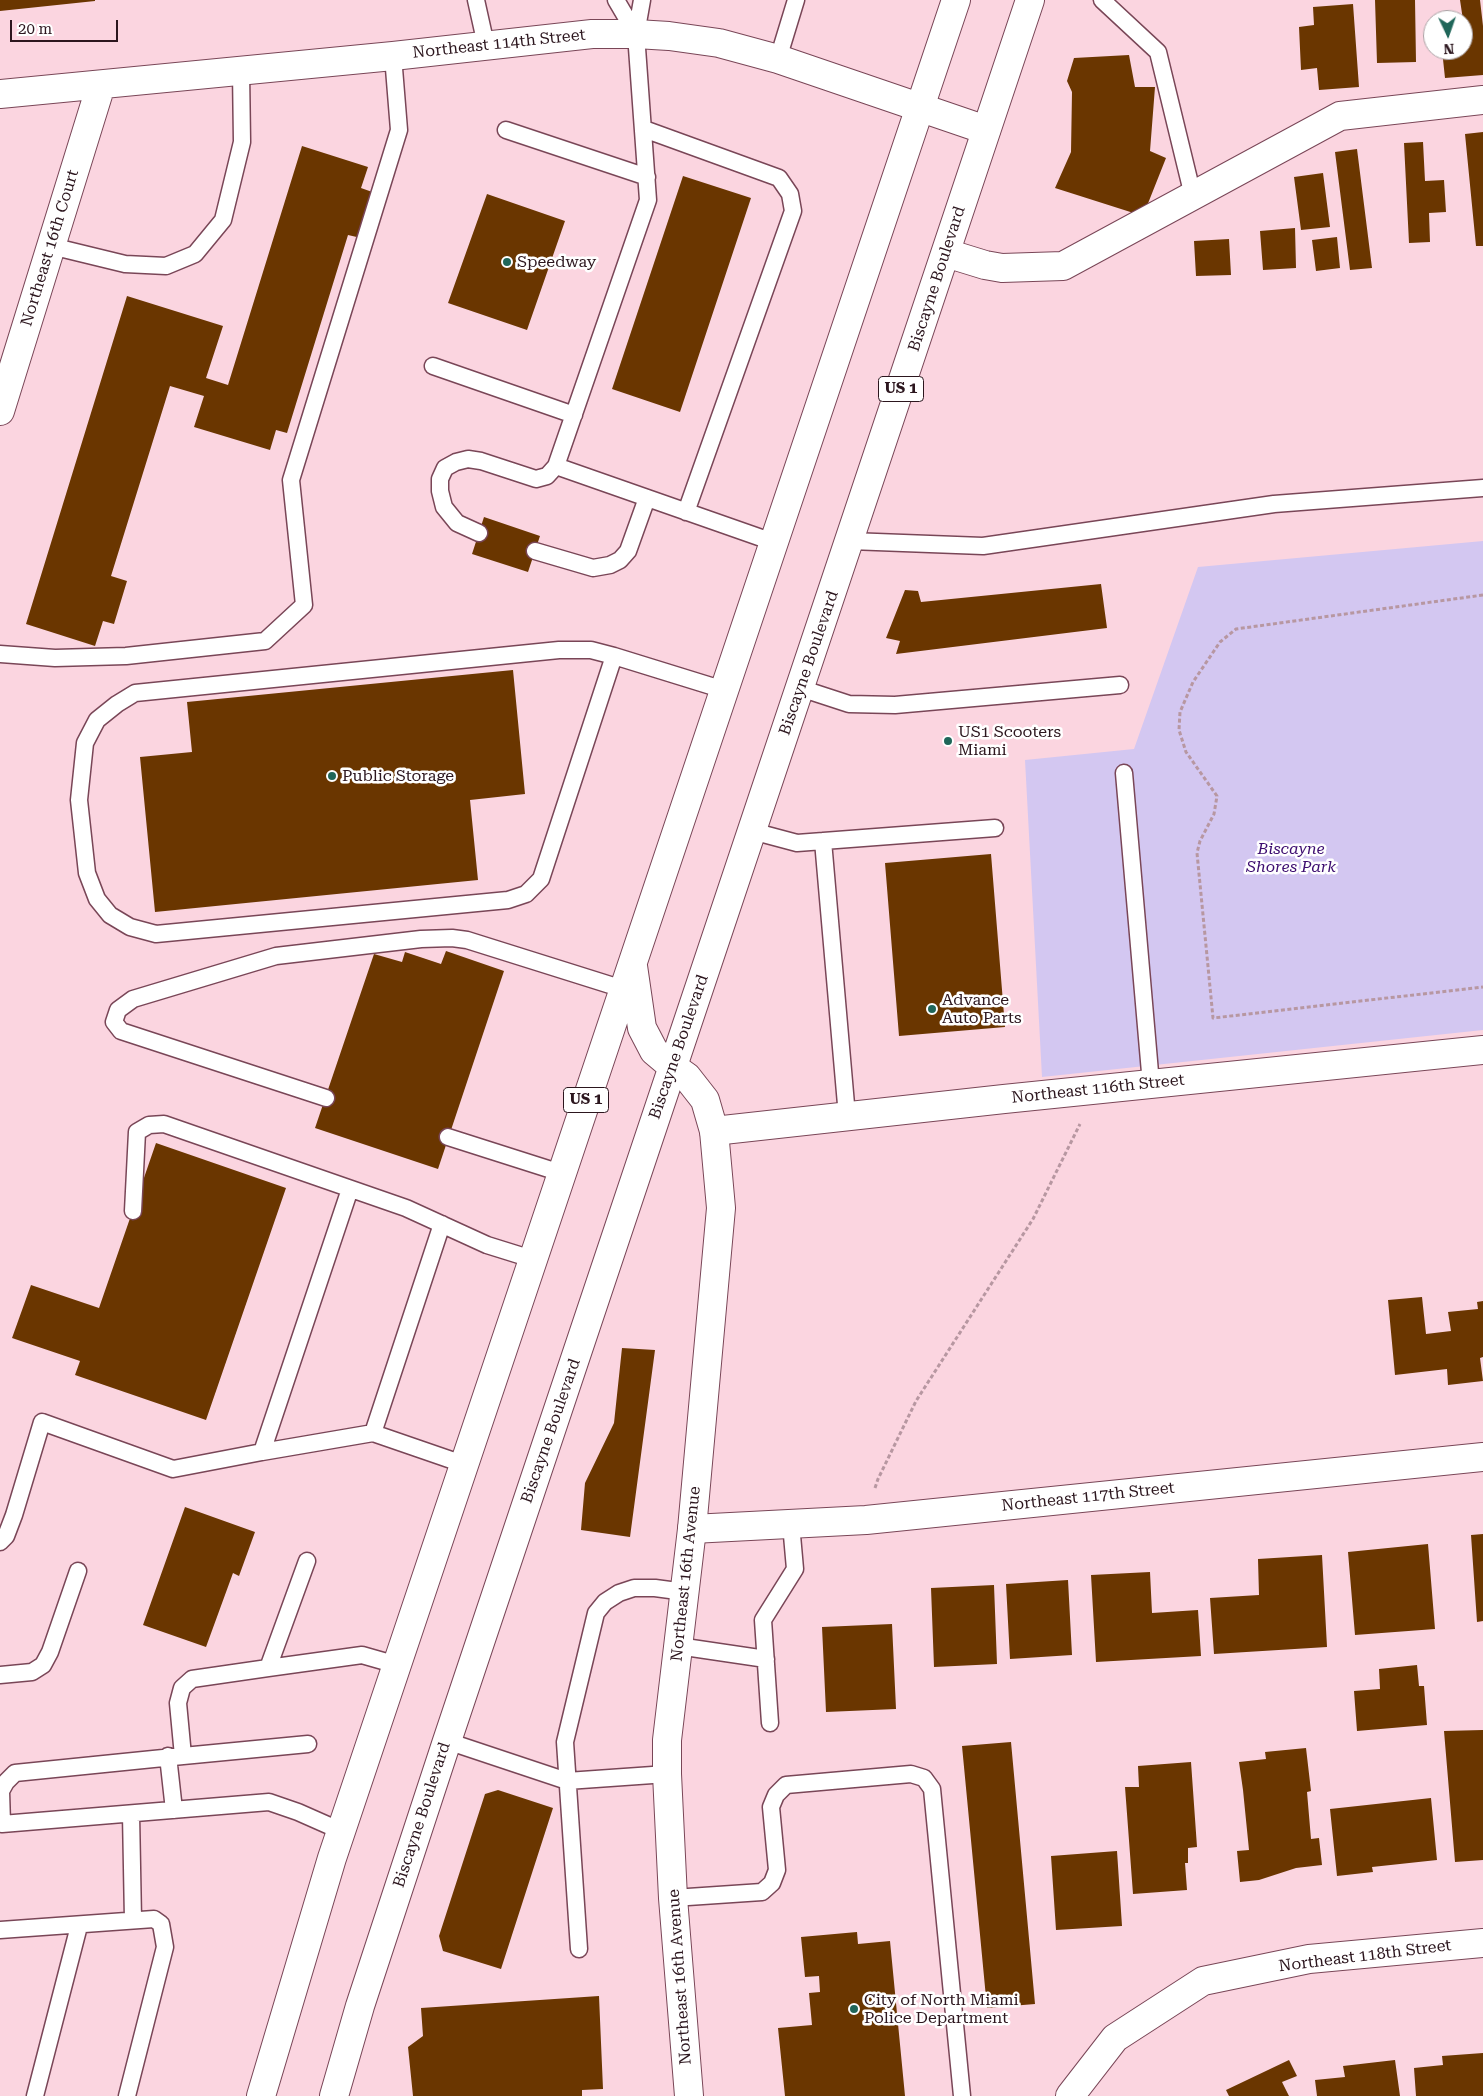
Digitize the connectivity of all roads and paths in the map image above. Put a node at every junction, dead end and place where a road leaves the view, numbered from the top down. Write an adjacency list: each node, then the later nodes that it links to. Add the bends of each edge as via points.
1 (476, 0): 9 (lane)
2 (616, 0): 8 (lane)
3 (642, 0): 8 (lane)
4 (796, 0): 11 (lane)
5 (956, 0): 16 (street, US 1)
6 (1030, 0): 19 (street, Biscayne Boulevard / US 1)
7 (1102, 0): 21 (lane, via 1158,52)
8 (636, 34): 9 (street, Northeast 114th Street, via 592,34); 11 (street, Northeast 114th Street, via 719,43); 17 (lane)
9 (486, 45): 10 (street, Northeast 114th Street)
10 (393, 56): 12 (street, Northeast 114th Street); 36 (lane, via 399,130 291,480 304,604 265,640 126,656 54,658)
11 (778, 59): 16 (street, Northeast 114th Street)
12 (240, 72): 13 (street, Northeast 114th Street); 22 (lane, via 242,142 223,220 195,254 166,266 133,264)
13 (100, 85): 14 (street, Northeast 114th Street); 22 (street, Northeast 16th Court)
14 (0, 94)
15 (1483, 100): 21 (street, via 1340,116)
16 (920, 107): 19 (street, Northeast 114th Street); 33 (street, US 1)
17 (644, 129): 20 (lane); 30 (lane, via 779,178 790,194 793,211)
18 (506, 130): 20 (lane)
19 (986, 130): 23 (street, Biscayne Boulevard / US 1)
20 (647, 177): 26 (lane, via 648,200)
21 (1193, 196): 23 (street, via 1063,266 1002,268)
22 (51, 246): 25 (street, Northeast 16th Court)
23 (946, 253): 32 (street, Biscayne Boulevard / US 1)
24 (433, 366): 26 (lane)
25 (0, 411)
26 (574, 415): 27 (lane)
27 (556, 466): 29 (lane); 31 (lane, via 547,476 536,478 481,460 468,459 445,468 440,479 444,507 457,523)
28 (1483, 488): 32 (lane, via 1274,504 983,546)
29 (647, 498): 30 (lane); 34 (lane, via 628,551 610,565 593,568)
30 (686, 512): 33 (lane)
31 (479, 533)
32 (850, 541): 39 (street, Biscayne Boulevard / US 1)
33 (773, 542): 40 (street, US 1)
34 (535, 551)
35 (1483, 595): 46 (path, via 1236,629 1220,642 1193,682 1180,712 1179,730 1186,752 1216,796 1214,814 1205,828 1197,853 1213,1018)
36 (0, 654)
37 (614, 656): 37 (lane, via 541,879 526,894 508,900 156,934 130,927 110,915 97,899 87,873 79,800 85,743 97,720 135,693 559,650 590,650); 40 (lane)
38 (1120, 685): 39 (lane, via 895,705 850,704)
39 (800, 688): 43 (street, Biscayne Boulevard / US 1)
40 (724, 690): 45 (street, US 1)
41 (1124, 773): 50 (lane)
42 (995, 828): 44 (lane)
43 (752, 831): 44 (lane, via 798,843); 49 (street, Biscayne Boulevard / US 1)
44 (823, 841): 53 (lane)
45 (632, 962): 47 (street, US 1); 49 (street, Northeast 16th Avenue, via 642,1028 654,1051)
46 (1483, 987)
47 (623, 989): 52 (lane, via 484,945 452,938 421,939 276,956 133,999 118,1010 114,1022 121,1031); 56 (street, US 1)
48 (1483, 1050): 50 (street, Northeast 116th Street)
49 (673, 1067): 54 (street, Northeast 16th Avenue, via 687,1077 705,1100); 78 (street, Biscayne Boulevard / US 1)
50 (1151, 1084): 51 (street, Northeast 116th Street)
51 (1096, 1090): 53 (street, Northeast 116th Street); 65 (path, via 1033,1220 916,1401 878,1478)
52 (326, 1098)
53 (847, 1116): 54 (street, Northeast 116th Street)
54 (714, 1131): 67 (street, Northeast 16th Avenue, via 721,1208)
55 (448, 1138): 56 (lane)
56 (561, 1173): 60 (street, US 1)
57 (350, 1188): 58 (lane, via 164,1124 149,1125 136,1132); 59 (lane); 62 (lane)
58 (133, 1211)
59 (442, 1224): 60 (lane); 61 (lane)
60 (532, 1259): 64 (street, US 1)
61 (373, 1434): 62 (lane); 64 (lane)
62 (262, 1452): 68 (lane, via 172,1469 42,1422 14,1516)
63 (1483, 1458): 65 (street, Northeast 117th Street)
64 (463, 1464): 74 (street, US 1)
65 (866, 1520): 66 (street, Northeast 117th Street)
66 (790, 1524): 67 (street, Northeast 117th Street); 73 (lane, via 795,1569 763,1620)
67 (692, 1529): 71 (street, Northeast 16th Avenue)
68 (0, 1542)
69 (307, 1561): 75 (lane)
70 (78, 1571): 76 (lane, via 43,1665 32,1672)
71 (685, 1592): 72 (street, Northeast 16th Avenue); 82 (lane, via 634,1588 605,1602 596,1613 565,1742)
72 (678, 1646): 73 (lane); 81 (street, Northeast 16th Avenue, via 667,1740)
73 (766, 1659): 77 (lane)
74 (397, 1665): 75 (lane, via 362,1655); 86 (street, US 1)
75 (268, 1668): 80 (lane, via 192,1679 182,1688)
76 (0, 1675)
77 (770, 1723)
78 (447, 1741): 82 (lane); 96 (street, Biscayne Boulevard / US 1, via 360,2006)
79 (308, 1744): 80 (lane)
80 (175, 1756): 83 (lane); 85 (lane, via 15,1774 1,1792)
81 (667, 1774): 82 (lane); 87 (street, Northeast 16th Avenue)
82 (567, 1781): 92 (lane)
83 (174, 1810): 84 (lane); 86 (lane, via 269,1802)
84 (131, 1814): 85 (lane); 88 (lane)
85 (1, 1824)
86 (341, 1832): 95 (street, US 1)
87 (673, 1898): 97 (street, Northeast 16th Avenue); 98 (lane, via 762,1892 772,1883 777,1870 771,1806 776,1795 786,1786 912,1774 924,1778 932,1789)
88 (132, 1920): 89 (lane); 94 (lane, via 154,1919 161,1924 165,1947)
89 (80, 1926): 90 (lane); 93 (lane)
90 (0, 1930)
91 (1483, 1943): 99 (street, Northeast 118th Street, via 1309,1959 1203,1980 1115,2038)
92 (579, 1949)
93 (35, 2096)
94 (127, 2096)
95 (261, 2096)
96 (334, 2096)
97 (689, 2096)
98 (962, 2096)
99 (1070, 2096)

